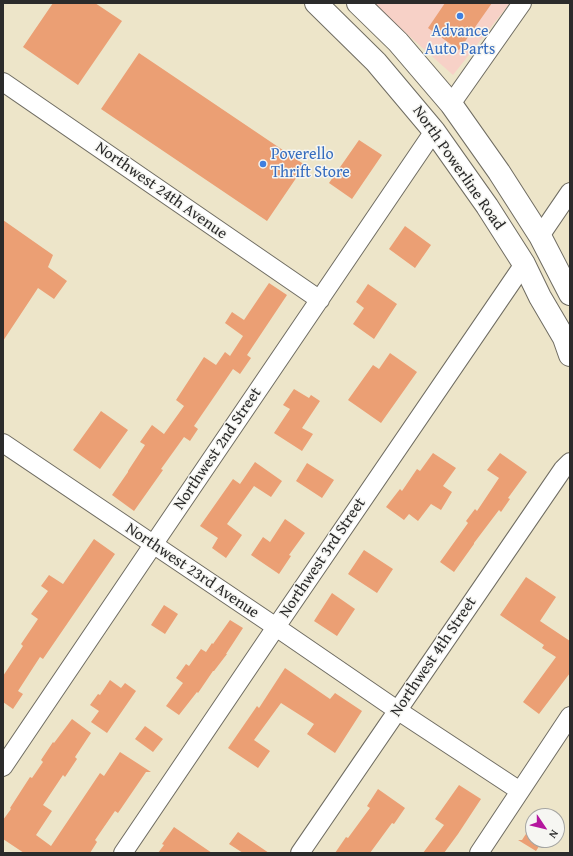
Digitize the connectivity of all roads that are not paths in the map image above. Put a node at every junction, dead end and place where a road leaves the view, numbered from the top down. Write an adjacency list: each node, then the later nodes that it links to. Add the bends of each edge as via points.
1 (316, 3): 6 (main road, North Powerline Road, via 376,62)
2 (358, 3): 5 (main road, North Powerline Road, via 398,42)
3 (522, 3): 5 (street)
4 (3, 82): 12 (street, Northwest 24th Avenue)
5 (450, 104): 7 (main road, North Powerline Road)
6 (434, 131): 7 (main road, via 467,148); 10 (main road, North Powerline Road); 12 (street, Northwest 2nd Street)
7 (499, 172): 9 (main road, North Powerline Road)
8 (570, 192): 9 (street)
9 (540, 236): 11 (main road, North Powerline Road)
10 (524, 264): 13 (main road, via 539,275 549,287); 14 (main road, North Powerline Road, via 564,338); 18 (street, Northwest 3rd Street)
11 (570, 294)
12 (320, 300): 17 (street, Northwest 2nd Street)
13 (570, 330)
14 (570, 355)
15 (3, 443): 17 (street, Northwest 23rd Avenue)
16 (570, 462): 19 (street, Northwest 4th Street)
17 (153, 545): 18 (street, Northwest 23rd Avenue); 21 (street, Northwest 2nd Street)
18 (276, 627): 19 (street, Northwest 23rd Avenue); 23 (street, Northwest 3rd Street)
19 (397, 710): 22 (street, Northwest 23rd Avenue); 24 (street, Northwest 4th Street)
20 (570, 716): 22 (street)
21 (3, 767)
22 (520, 791): 25 (street)
23 (123, 853)
24 (300, 853)
25 (479, 853)

